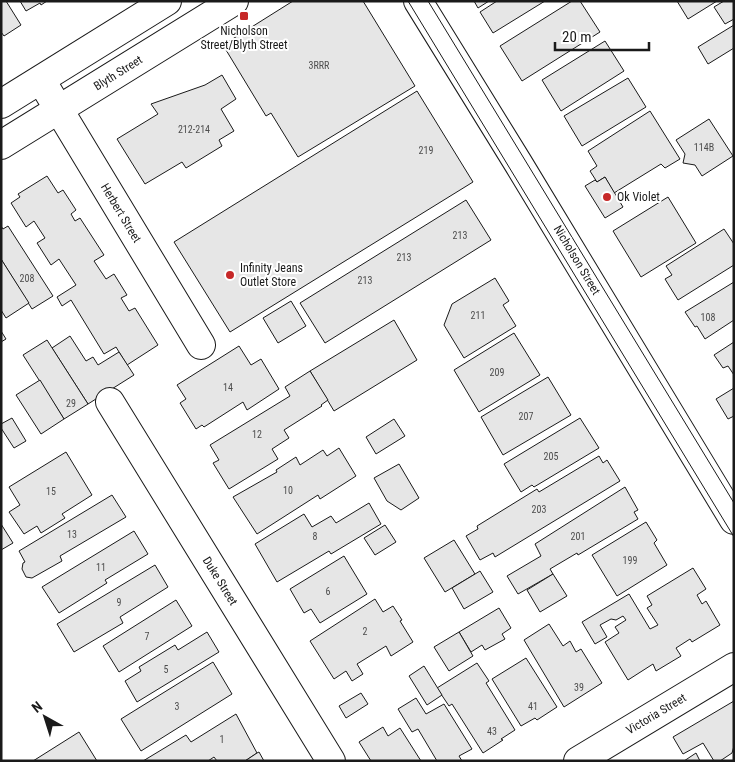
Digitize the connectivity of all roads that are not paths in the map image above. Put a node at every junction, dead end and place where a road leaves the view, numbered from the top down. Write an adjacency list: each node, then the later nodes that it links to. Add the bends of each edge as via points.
1 (167, 1): 4 (street)
2 (234, 1): 6 (street, Blyth Street)
3 (418, 1): 10 (street, Nicholson Street)
4 (42, 80): 5 (street); 6 (street, Herbert Street)
5 (1, 104)
6 (59, 109): 7 (street, Blyth Street); 8 (street, Herbert Street)
7 (1, 145)
8 (201, 346)
9 (110, 402): 12 (street, Duke Street)
10 (734, 520)
11 (734, 667): 13 (street, Victoria Street)
12 (331, 761)
13 (578, 761)

